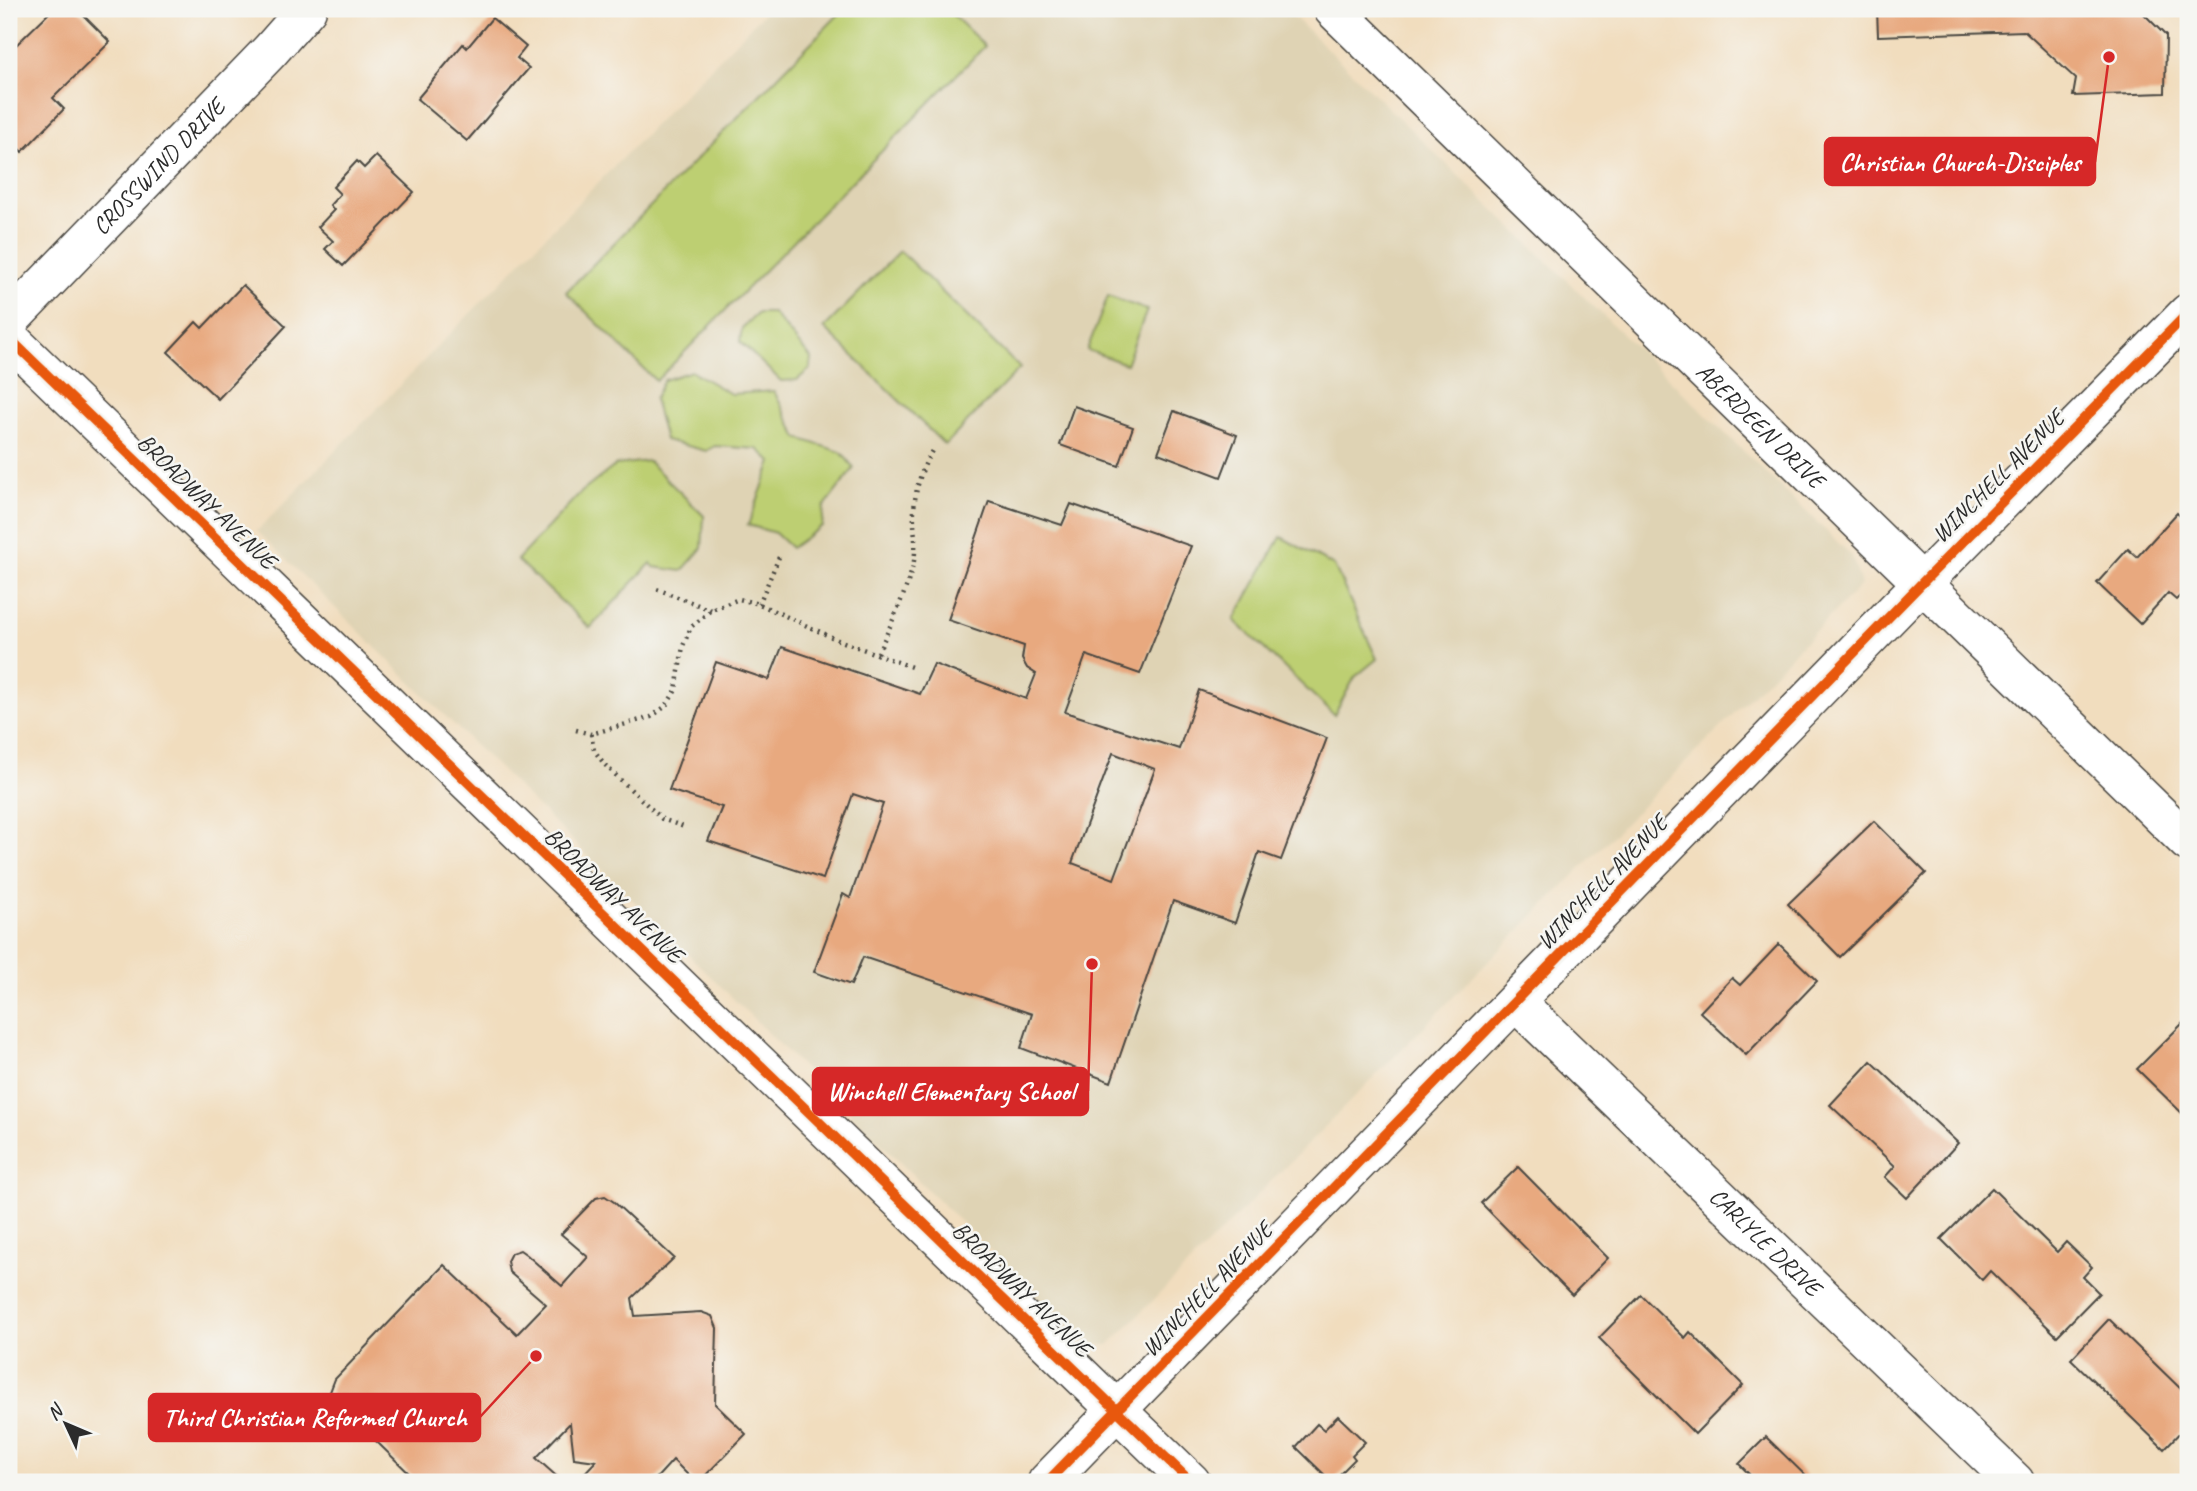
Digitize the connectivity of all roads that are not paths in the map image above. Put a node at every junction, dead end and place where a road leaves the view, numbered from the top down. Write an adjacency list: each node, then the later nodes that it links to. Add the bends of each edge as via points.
1 (307, 9): 4 (street, CROSSWIND DRIVE)
2 (1334, 9): 6 (street, ABERDEEN DRIVE)
3 (2188, 313): 6 (street, WINCHELL AVENUE)
4 (9, 321)
5 (9, 338): 9 (street, BROADWAY AVENUE)
6 (1922, 583): 7 (street, ABERDEEN DRIVE); 8 (street, WINCHELL AVENUE)
7 (2188, 842)
8 (1516, 1002): 9 (street, WINCHELL AVENUE); 12 (street, CARLYLE DRIVE)
9 (1117, 1410): 10 (street, WINCHELL AVENUE); 11 (street, BROADWAY AVENUE)
10 (1047, 1482)
11 (1191, 1482)
12 (2015, 1482)

